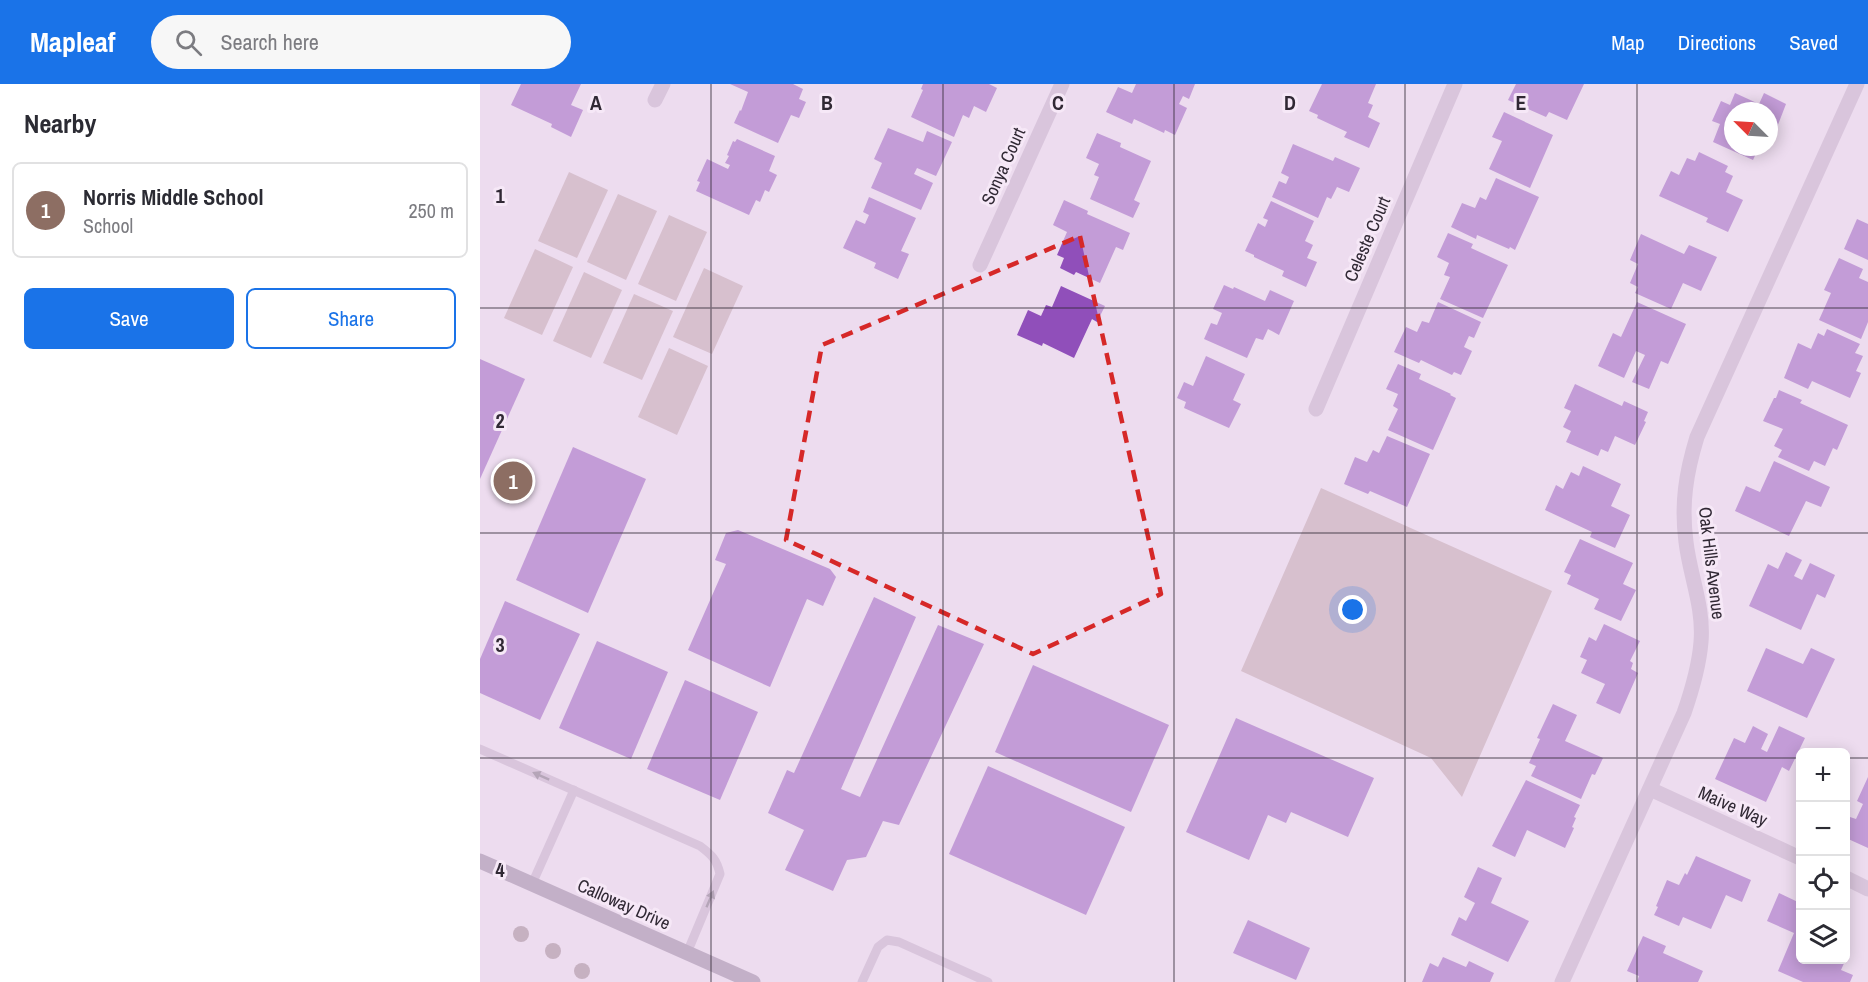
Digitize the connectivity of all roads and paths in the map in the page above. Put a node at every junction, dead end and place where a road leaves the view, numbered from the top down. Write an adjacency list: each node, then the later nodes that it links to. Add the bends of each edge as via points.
1 (663, 84): 5 (street)
2 (1062, 84): 6 (street, Sonya Court)
3 (1455, 84): 7 (street, Celeste Court)
4 (1857, 84): 9 (street, Oak Hills Avenue, via 1697,437 1687,472 1683,508 1686,543 1700,604 1696,679)
5 (656, 99)
6 (980, 265)
7 (1316, 409)
8 (480, 749): 10 (lane, one-way to 8)
9 (1650, 789): 11 (street, Maive Way); 20 (street, Oak Hills Avenue)
10 (574, 790): 14 (lane); 16 (lane, one-way to 10, via 720,874 713,855)
11 (1796, 856)
12 (480, 861): 14 (main road, Calloway Drive)
13 (1850, 880): 15 (street)
14 (532, 884): 16 (main road, Calloway Drive)
15 (1868, 889)
16 (687, 953): 17 (main road, Calloway Drive)
17 (753, 982)
18 (862, 982): 19 (lane, via 878,947 887,939)
19 (988, 982)
20 (1562, 982)

